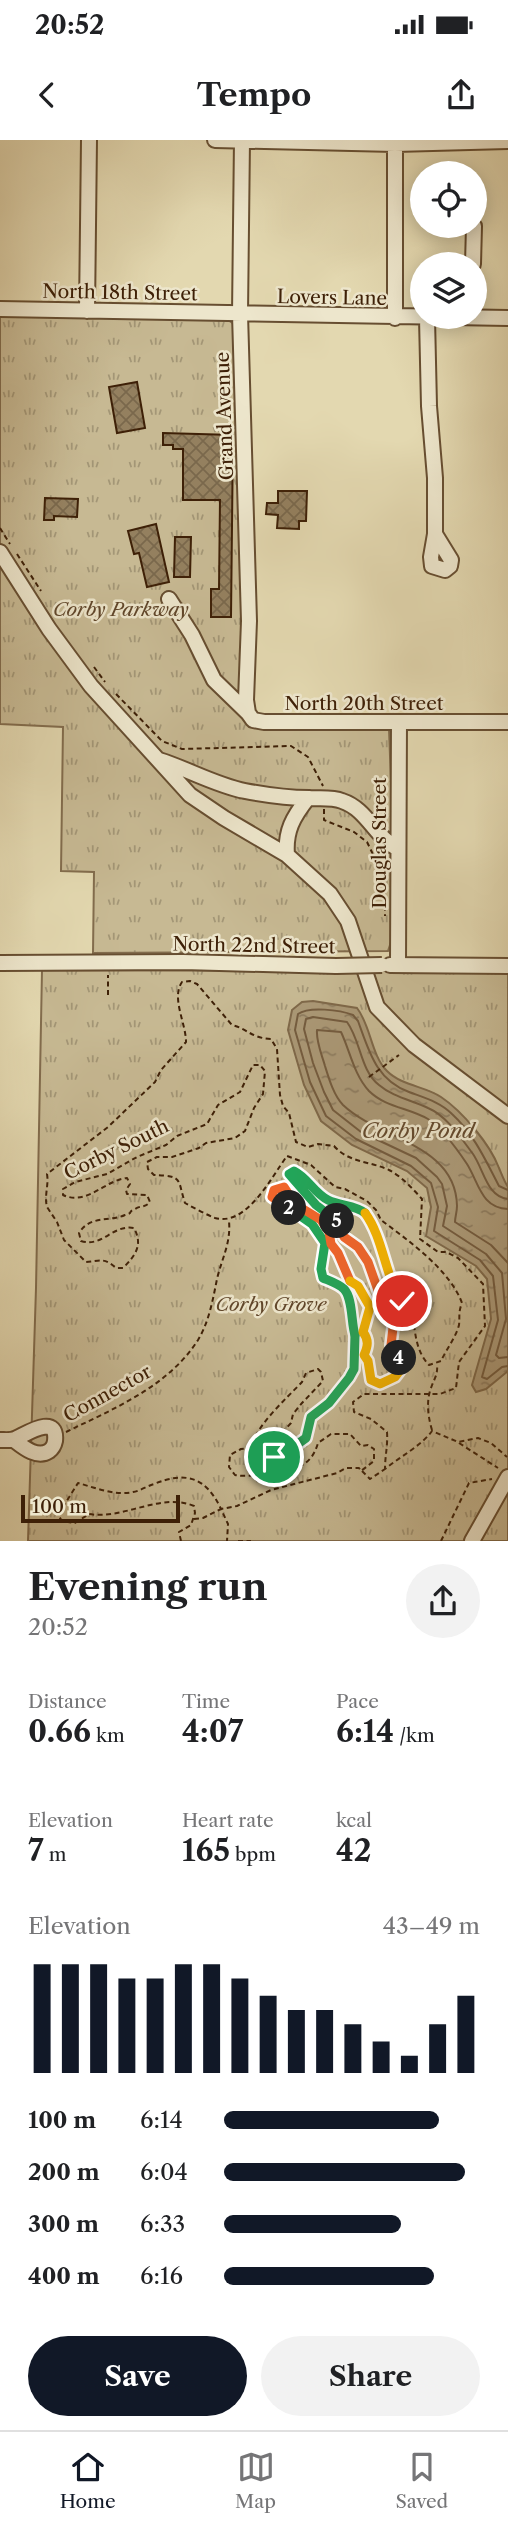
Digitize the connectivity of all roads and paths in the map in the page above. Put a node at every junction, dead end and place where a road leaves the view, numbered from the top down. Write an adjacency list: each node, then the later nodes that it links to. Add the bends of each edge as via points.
1 (89, 140): 7 (street)
2 (215, 140): 3 (street)
3 (242, 140): 5 (street); 8 (street, Grand Avenue)
4 (508, 141): 5 (street)
5 (396, 142): 9 (street)
6 (0, 309): 7 (street, North 18th Street)
7 (87, 311): 8 (street, North 18th Street)
8 (240, 314): 9 (street, Lovers Lane); 22 (street, Grand Avenue)
9 (395, 318): 10 (street, Lovers Lane)
10 (410, 318)
11 (487, 318): 12 (street, Lovers Lane)
12 (508, 318)
13 (427, 329): 15 (street)
14 (0, 528): 18 (path)
15 (435, 534)
16 (0, 552): 25 (street, via 91,686)
17 (169, 599): 22 (street, via 214,680)
18 (46, 600)
19 (91, 664): 20 (path)
20 (107, 684)
21 (116, 694): 27 (path, via 162,741 182,748 290,746 309,757 323,782)
22 (248, 713): 23 (street, North 20th Street, via 253,720 264,722)
23 (399, 722): 24 (street, North 20th Street); 28 (street, Douglas Street)
24 (508, 722)
25 (158, 760): 26 (street, via 243,791); 29 (street, via 190,795)
26 (308, 798): 27 (street); 29 (street, via 288,828)
27 (324, 799): 28 (street, via 353,806); 30 (path, via 324,820 367,842 385,879)
28 (398, 849): 32 (street, Douglas Street)
29 (287, 855): 38 (street, via 330,894 348,921 377,1007 414,1045)
30 (385, 920)
31 (0, 963): 32 (street, North 22nd Street, bridge)
32 (398, 965): 33 (street, North 22nd Street)
33 (508, 965)
34 (108, 974): 35 (path)
35 (108, 995)
36 (398, 1055): 37 (path)
37 (369, 1077)
38 (508, 1116)
39 (229, 1219): 40 (path, via 255,1201 287,1156 311,1165 335,1187 367,1201 381,1220 437,1266 459,1295 457,1331); 41 (path, Corby South, via 216,1218 185,1203 182,1185 172,1176 154,1175 147,1162 235,1138 245,1131 263,1094 265,1071 260,1065 253,1065 240,1092 218,1105 207,1124 107,1174 64,1189 63,1195 79,1198 127,1178 127,1194 147,1195 150,1202 146,1206 124,1216 94,1220 79,1233 81,1241 95,1243 123,1227 134,1228 139,1246 123,1268 101,1259 86,1262 64,1240 45,1201 47,1174 108,1127 155,1082 186,1042 179,1013 182,982 197,984 232,1025 256,1038 271,1039 277,1049 280,1095 296,1142 308,1147 334,1146 341,1155 392,1171 422,1199 420,1239 438,1252 458,1258 483,1284 485,1326 459,1362 456,1388); 43 (path, Connector, via 231,1236 199,1339 174,1370 123,1405)
40 (437, 1364): 41 (path, via 438,1375); 48 (path, via 429,1365 419,1349 412,1312 396,1292 368,1216 323,1197 302,1175 289,1174 337,1221 344,1237 368,1262 385,1310 394,1319 391,1345 401,1369 380,1384 371,1380 363,1332 370,1307 358,1286 350,1282 321,1220 278,1187 272,1197 312,1224 325,1243 323,1278 344,1288 349,1297 354,1369 329,1403 311,1417 306,1438 274,1457 273,1443 323,1381 317,1369 306,1373 258,1432 252,1448 230,1455 229,1467 235,1475 244,1476 289,1472 315,1454 318,1443 331,1434 350,1434 361,1446 374,1449 374,1461)
41 (429, 1394): 42 (path); 47 (path, Corby South, via 364,1394 352,1402 354,1412 387,1432)
42 (432, 1431): 45 (path); 47 (path, via 425,1442)
43 (55, 1437): 44 (street, via 53,1431 36,1427); 44 (street, via 48,1452 37,1454)
44 (7, 1440)
45 (458, 1442): 46 (path, via 478,1438); 49 (path)
46 (507, 1457)
47 (385, 1469): 48 (path, via 369,1479)
48 (361, 1471): 51 (path, via 346,1468)
49 (504, 1473): 58 (street)
50 (493, 1479): 57 (path, via 470,1483)
51 (221, 1510): 52 (path); 52 (path, via 200,1481 177,1476 133,1492 109,1492 78,1483 58,1514 62,1521 75,1523 89,1514 104,1516 184,1502 194,1506); 54 (path, via 228,1524)
52 (193, 1519): 53 (path, via 179,1532)
53 (181, 1541)
54 (227, 1541)
55 (238, 1541): 56 (path)
56 (251, 1541)
57 (441, 1541)
58 (472, 1541)

